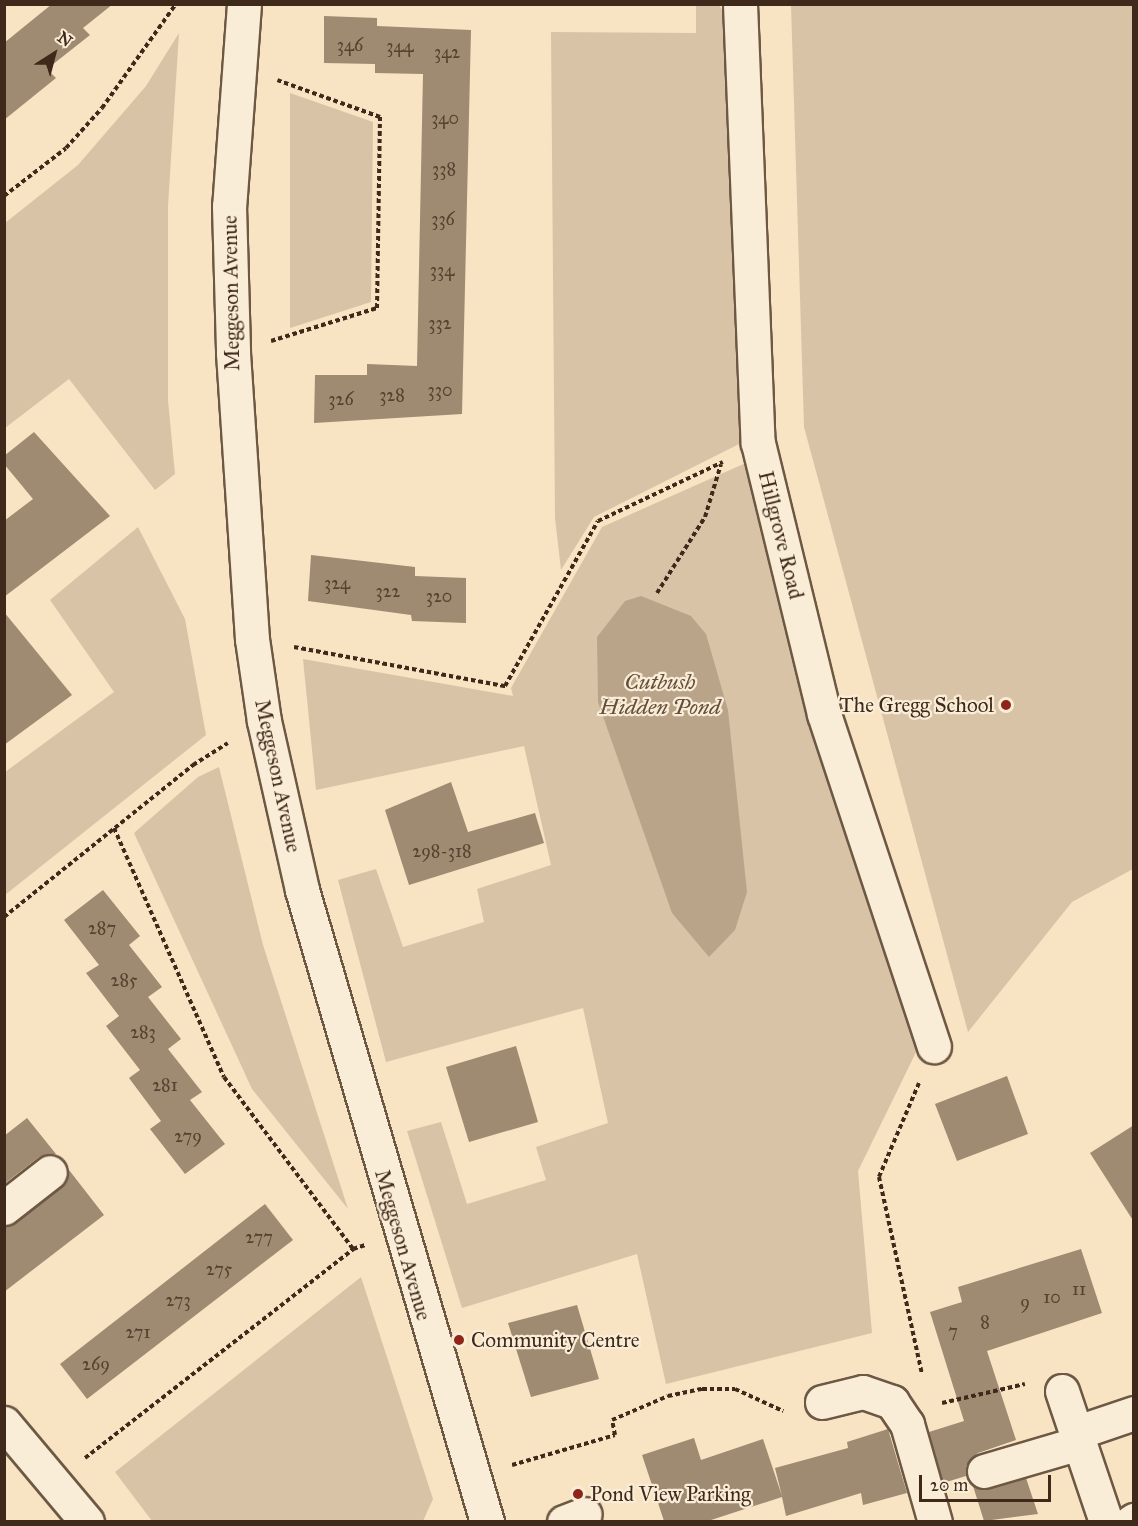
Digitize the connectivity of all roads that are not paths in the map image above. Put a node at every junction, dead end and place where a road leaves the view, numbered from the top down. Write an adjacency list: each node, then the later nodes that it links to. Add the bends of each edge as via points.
1 (244, 4): 13 (street, Meggeson Avenue, via 229,206 232,353 252,639 264,721 302,890)
2 (740, 4): 3 (street, Hillgrove Road, via 758,443 824,714)
3 (934, 1046)
4 (50, 1172): 5 (street)
5 (4, 1208)
6 (1062, 1390): 10 (street)
7 (822, 1402): 14 (street, via 863,1392 915,1410)
8 (1134, 1413): 10 (street)
9 (5, 1424): 12 (street)
10 (1077, 1438): 11 (street); 15 (street)
11 (984, 1471)
12 (87, 1521)
13 (487, 1521)
14 (935, 1521)
15 (1106, 1521)

